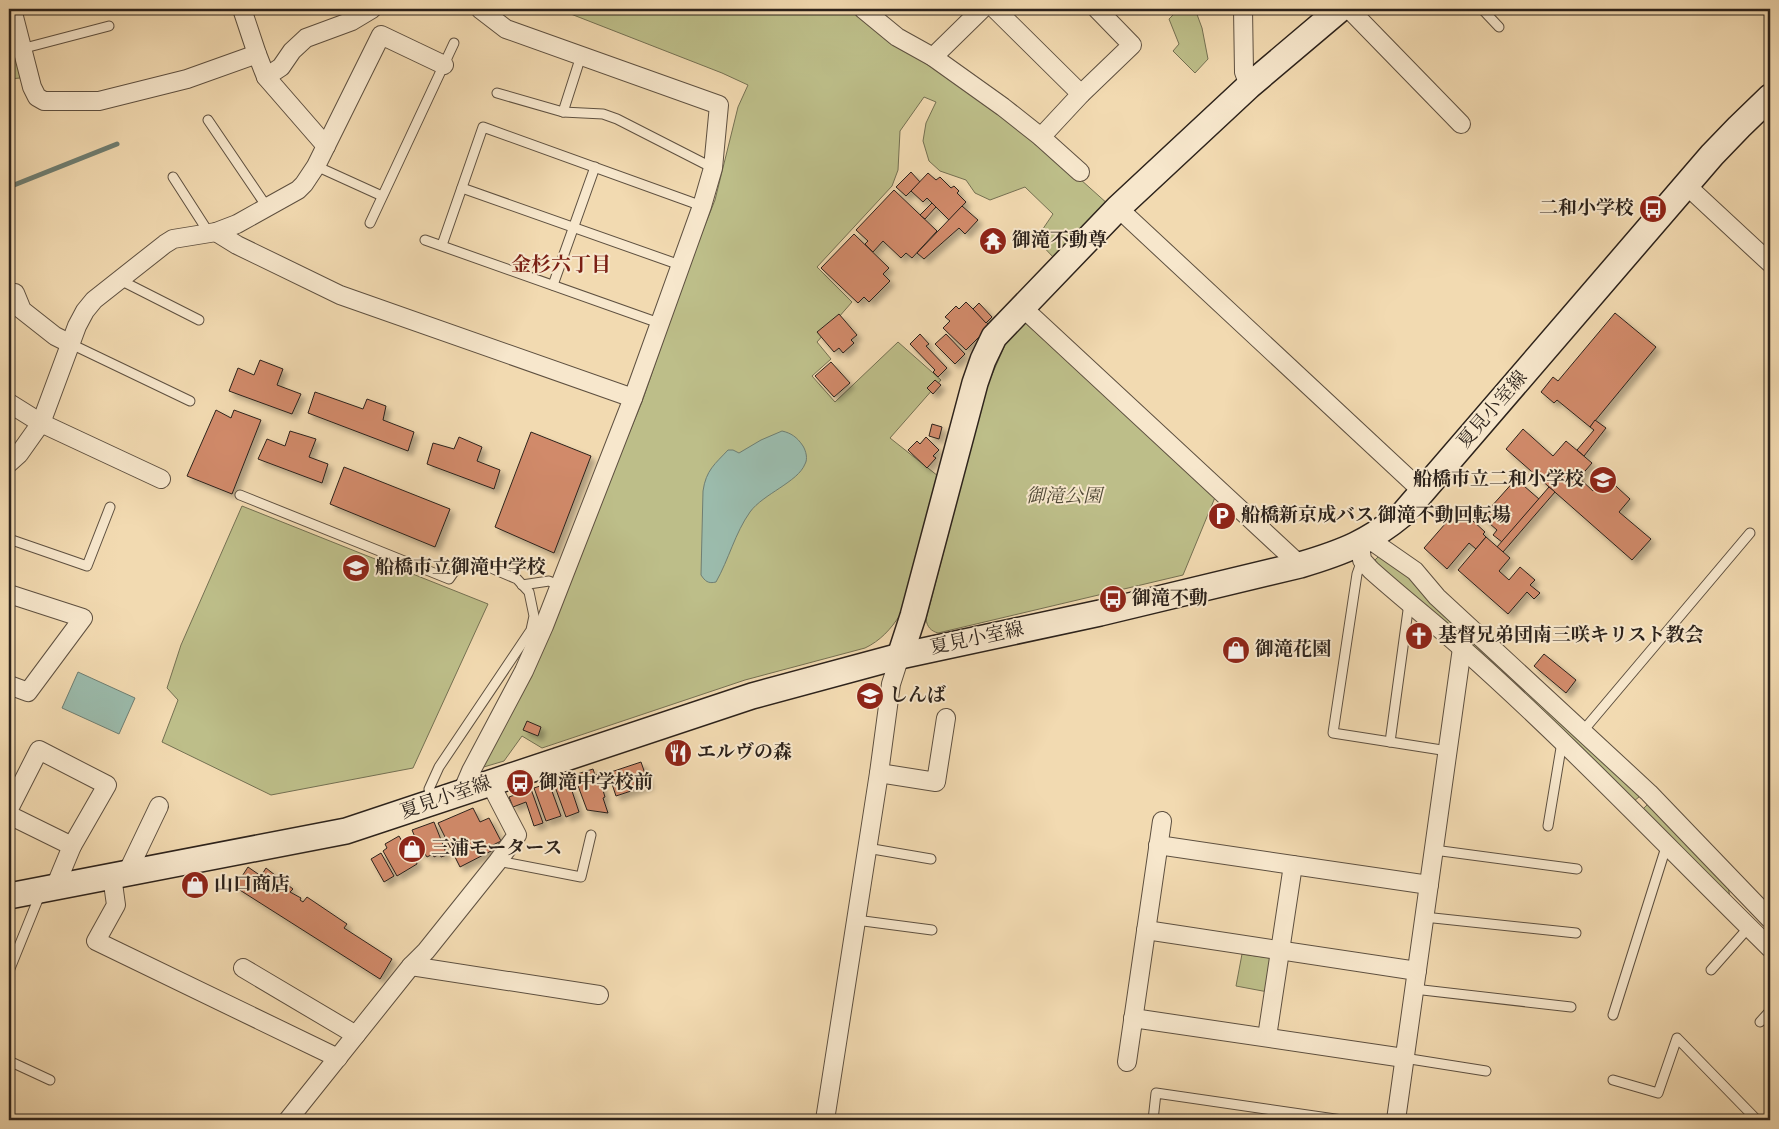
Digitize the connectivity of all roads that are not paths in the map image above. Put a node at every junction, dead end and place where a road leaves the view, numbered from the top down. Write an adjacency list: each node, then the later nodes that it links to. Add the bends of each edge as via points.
1 (12, 9): 16 (street)
2 (242, 9): 17 (street)
3 (372, 9): 21 (street, via 352,21 306,38 281,67)
4 (480, 9): 18 (street, via 506,29)
5 (863, 9): 19 (street, via 897,37)
6 (982, 9): 19 (street)
7 (995, 9): 24 (street)
8 (1096, 9): 24 (street, via 1132,46)
9 (1243, 9): 22 (street, via 1244,72)
10 (1340, 9): 22 (main road)
11 (1349, 9): 28 (street)
12 (1482, 9): 14 (lane)
13 (109, 26): 16 (lane)
14 (1499, 27)
15 (454, 43): 20 (lane)
16 (21, 49): 17 (street, via 32,87 37,97 44,101 99,101 187,79)
17 (257, 54): 21 (street)
18 (581, 56): 26 (lane); 33 (street, via 719,105)
19 (932, 57): 29 (street)
20 (444, 65): 30 (street, via 381,35); 38 (lane)
21 (266, 77): 30 (street)
22 (1248, 86): 41 (main road)
23 (497, 93): 26 (lane)
24 (1082, 94): 29 (street)
25 (1770, 97): 36 (main road, 夏見小室線)
26 (564, 112): 33 (lane, via 603,114 617,119)
27 (208, 120): 40 (lane)
28 (1461, 124)
29 (1041, 136): 34 (street)
30 (326, 146): 31 (street)
31 (316, 166): 38 (lane); 40 (street, via 298,190)
32 (595, 167): 37 (lane, via 483,127); 39 (lane); 43 (lane)
33 (713, 168): 39 (street)
34 (1080, 172)
35 (173, 177): 44 (lane)
36 (1686, 185): 47 (street); 62 (main road, 夏見小室線)
37 (462, 188): 43 (lane); 46 (lane)
38 (382, 196): 42 (lane)
39 (702, 206): 48 (street)
40 (267, 207): 44 (street)
41 (1118, 208): 52 (main road); 62 (street)
42 (370, 223)
43 (573, 227): 48 (lane); 50 (lane)
44 (213, 233): 49 (street, via 173,239); 56 (street, via 340,296)
45 (425, 240): 46 (lane)
46 (442, 245): 50 (lane)
47 (1770, 263)
48 (680, 265): 54 (street)
49 (120, 280): 53 (lane); 55 (street, via 85,311)
50 (553, 285): 54 (lane)
51 (15, 293): 55 (street, via 22,310 55,336)
52 (1022, 307): 68 (street); 74 (main road, via 989,346 975,382)
53 (198, 320)
54 (659, 324): 56 (street)
55 (71, 344): 57 (lane); 59 (street)
56 (633, 398): 70 (street)
57 (190, 401)
58 (9, 403): 59 (street)
59 (41, 423): 60 (street); 61 (street)
60 (9, 464)
61 (161, 480)
62 (1423, 492): 67 (main road, 夏見小室線)
63 (240, 495): 69 (lane, via 449,579 458,566 484,564 517,579)
64 (110, 507): 66 (lane, via 87,566)
65 (1750, 533): 77 (lane)
66 (9, 539)
67 (1364, 547): 68 (main road, 夏見小室線); 72 (street, via 1371,570); 77 (street, via 1415,571 1437,597); 78 (lane, via 1333,733)
68 (1300, 565): 74 (main road, 夏見小室線)
69 (522, 585): 70 (lane, via 549,581); 85 (lane, via 528,592 534,616 531,630 439,767 429,789)
70 (560, 586): 83 (street, via 524,671)
71 (9, 594): 75 (street, via 83,618 28,692)
72 (1409, 603): 73 (street); 78 (lane)
73 (1462, 648): 79 (street); 80 (street)
74 (900, 656): 81 (street, via 891,684); 82 (main road, 夏見小室線, via 752,696)
75 (9, 685)
76 (946, 718): 81 (street, via 936,782)
77 (1582, 732): 84 (street)
78 (1390, 742): 80 (lane)
79 (1562, 742): 88 (street); 91 (lane)
80 (1448, 751): 97 (street)
81 (879, 773): 96 (street)
82 (490, 783): 83 (main road, 夏見小室線); 99 (street, via 517,834)
83 (462, 792): 85 (main road, 夏見小室線)
84 (1649, 793): 88 (street); 106 (street)
85 (432, 803): 102 (main road, 夏見小室線, via 346,831)
86 (159, 806): 102 (street)
87 (9, 809): 95 (street, via 39,750 107,785)
88 (1633, 810): 93 (street)
89 (9, 816): 95 (street)
90 (1162, 821): 94 (street)
91 (1548, 826)
92 (591, 835): 99 (lane, via 580,877)
93 (1667, 844): 109 (street); 123 (lane)
94 (1158, 845): 100 (street); 111 (street)
95 (72, 846): 104 (street)
96 (867, 848): 98 (lane); 108 (street)
97 (1434, 850): 101 (lane); 103 (street)
98 (931, 859)
99 (498, 861): 115 (street)
100 (1293, 866): 103 (street); 114 (street)
101 (1577, 869)
102 (119, 874): 104 (main road, 夏見小室線); 128 (street, via 116,905 96,941)
103 (1429, 885): 107 (street)
104 (49, 888): 105 (main road, 夏見小室線); 118 (lane)
105 (9, 896)
106 (1767, 910)
107 (1424, 917): 112 (lane); 119 (street)
108 (856, 920): 110 (lane); 136 (street)
109 (1749, 927): 113 (street); 117 (lane)
110 (932, 930)
111 (1146, 930): 114 (street); 124 (street)
112 (1576, 932)
113 (1770, 948)
114 (1279, 951): 119 (street); 127 (street)
115 (411, 966): 120 (street); 126 (street)
116 (244, 968): 126 (street)
117 (1711, 970)
118 (9, 971)
119 (1415, 980): 121 (lane); 129 (street)
120 (599, 995)
121 (1571, 1007)
122 (1770, 1011): 125 (lane)
123 (1613, 1015)
124 (1133, 1018): 127 (street); 131 (street)
125 (1760, 1022)
126 (356, 1035): 128 (street)
127 (1267, 1037): 129 (street)
128 (338, 1058): 135 (street)
129 (1404, 1058): 132 (lane); 139 (street)
130 (9, 1062): 133 (lane)
131 (1127, 1062)
132 (1486, 1071)
133 (50, 1080)
134 (1613, 1080): 140 (lane, via 1658,1093 1677,1038)
135 (288, 1120)
136 (824, 1120)
137 (1153, 1120): 138 (lane, via 1156,1093)
138 (1342, 1120)
139 (1396, 1120)
140 (1757, 1120)

